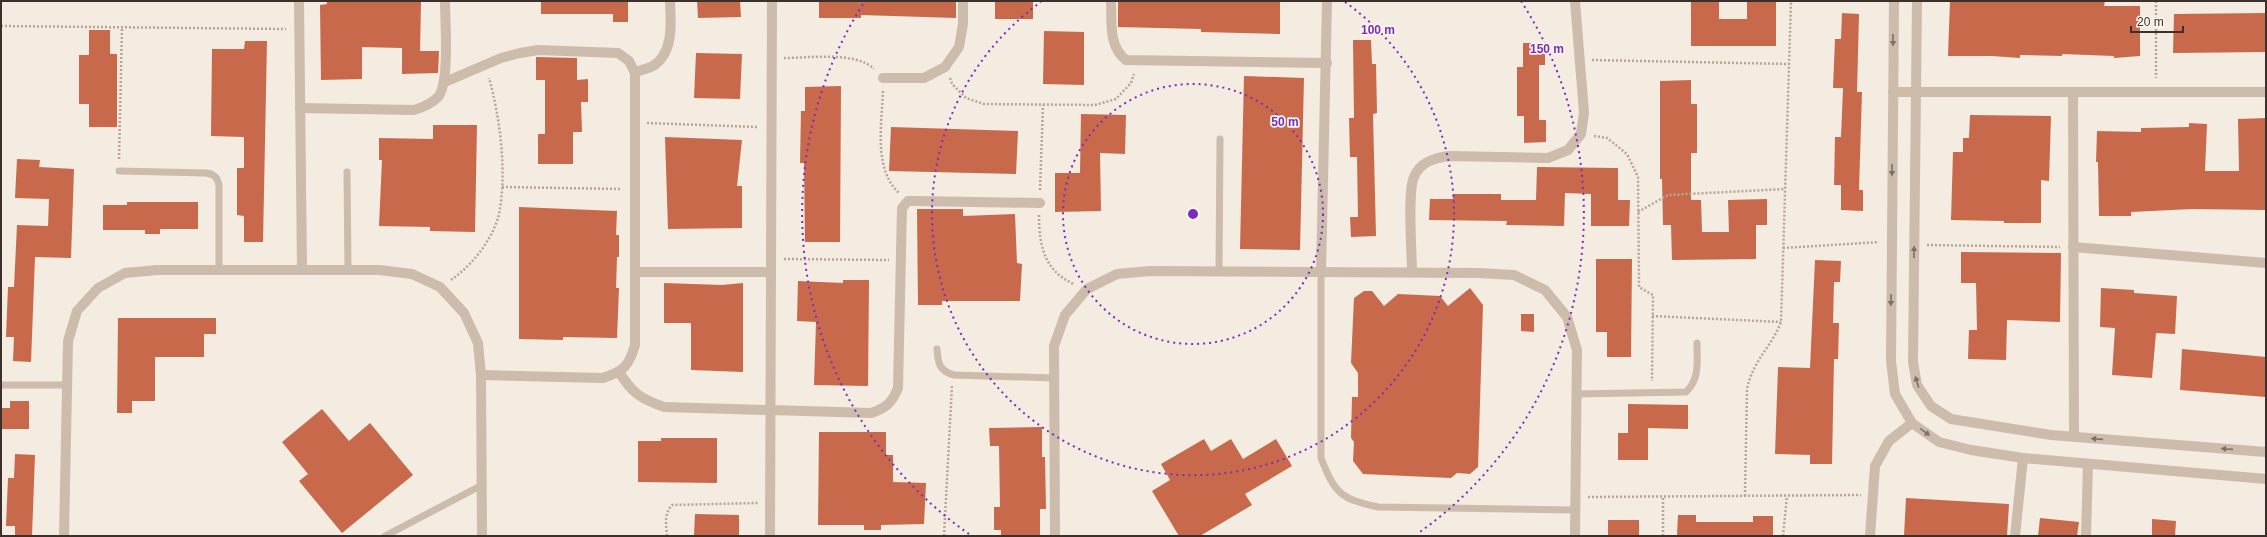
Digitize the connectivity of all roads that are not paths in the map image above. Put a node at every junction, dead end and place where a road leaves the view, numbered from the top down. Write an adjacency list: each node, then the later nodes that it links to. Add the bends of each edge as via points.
1 (299, 1): 19 (street)
2 (445, 1): 14 (street)
3 (670, 1): 12 (street, via 670,30 666,50 653,65)
4 (772, 1): 30 (street)
5 (963, 1): 13 (street, via 959,47 945,67 924,78)
6 (1111, 1): 11 (street, via 1113,43 1118,53 1126,60)
7 (1327, 1): 11 (street)
8 (1575, 1): 33 (street, via 1584,113 1581,134 1568,150 1548,158 1449,156 1434,158 1422,165 1414,177 1411,191)
9 (1894, 1): 15 (street, one-way to 15)
10 (1917, 1): 16 (street)
11 (1327, 64): 32 (street)
12 (635, 73): 14 (street, via 629,61 618,53 538,50 520,52); 29 (street)
13 (883, 78)
14 (445, 82): 19 (street, via 439,96 428,106 414,110)
15 (1893, 92): 16 (street); 43 (street, one-way to 43, via 1890,361 1895,394)
16 (1916, 92): 17 (street); 44 (street, one-way to 16, via 1951,419 1931,406 1917,386 1913,362)
17 (2073, 92): 18 (street); 24 (street)
18 (2266, 92)
19 (300, 108): 27 (street)
20 (1220, 139): 31 (lane)
21 (119, 171): 26 (lane, via 206,173 217,178)
22 (348, 172): 28 (lane)
23 (1040, 203): 42 (street, via 908,202 902,208 901,216 898,388 893,400 883,409 871,413)
24 (2074, 247): 25 (street); 44 (street)
25 (2266, 263)
26 (219, 270): 27 (street); 40 (street, via 125,273 98,288 77,312 68,341)
27 (302, 270): 28 (street)
28 (348, 270): 37 (street, via 412,274 440,287 464,313 478,343)
29 (635, 272): 30 (street); 36 (street, via 635,345 630,360)
30 (771, 272): 42 (street)
31 (1219, 272): 32 (street); 38 (street, via 1150,271 1117,274 1087,289 1065,315 1054,346)
32 (1321, 272): 33 (street); 50 (lane, via 1321,458 1331,484 1352,502 1378,507)
33 (1412, 272): 41 (street, via 1514,275 1545,290 1567,317 1577,350)
34 (1697, 343): 41 (lane, via 1697,375 1694,385 1686,392)
35 (937, 349): 38 (lane, via 941,369 954,375)
36 (619, 372): 37 (street, via 603,378); 42 (street, via 635,393 664,407)
37 (480, 375): 49 (street)
38 (1055, 378): 55 (street)
39 (1, 385): 40 (lane)
40 (67, 385): 51 (street)
41 (1576, 394): 50 (street)
42 (771, 410): 54 (street)
43 (1912, 423): 46 (street, one-way to 46, via 1939,442); 57 (street, via 1889,441 1875,466)
44 (2074, 437): 45 (street, one-way to 44)
45 (2266, 452)
46 (2023, 458): 47 (street); 58 (street)
47 (2088, 465): 48 (street); 59 (street)
48 (2266, 479)
49 (482, 485): 52 (lane); 53 (street)
50 (1575, 510): 56 (street)
51 (64, 536)
52 (385, 536)
53 (482, 536)
54 (770, 536)
55 (1055, 536)
56 (1575, 536)
57 (1870, 536)
58 (2015, 536)
59 (2086, 536)

